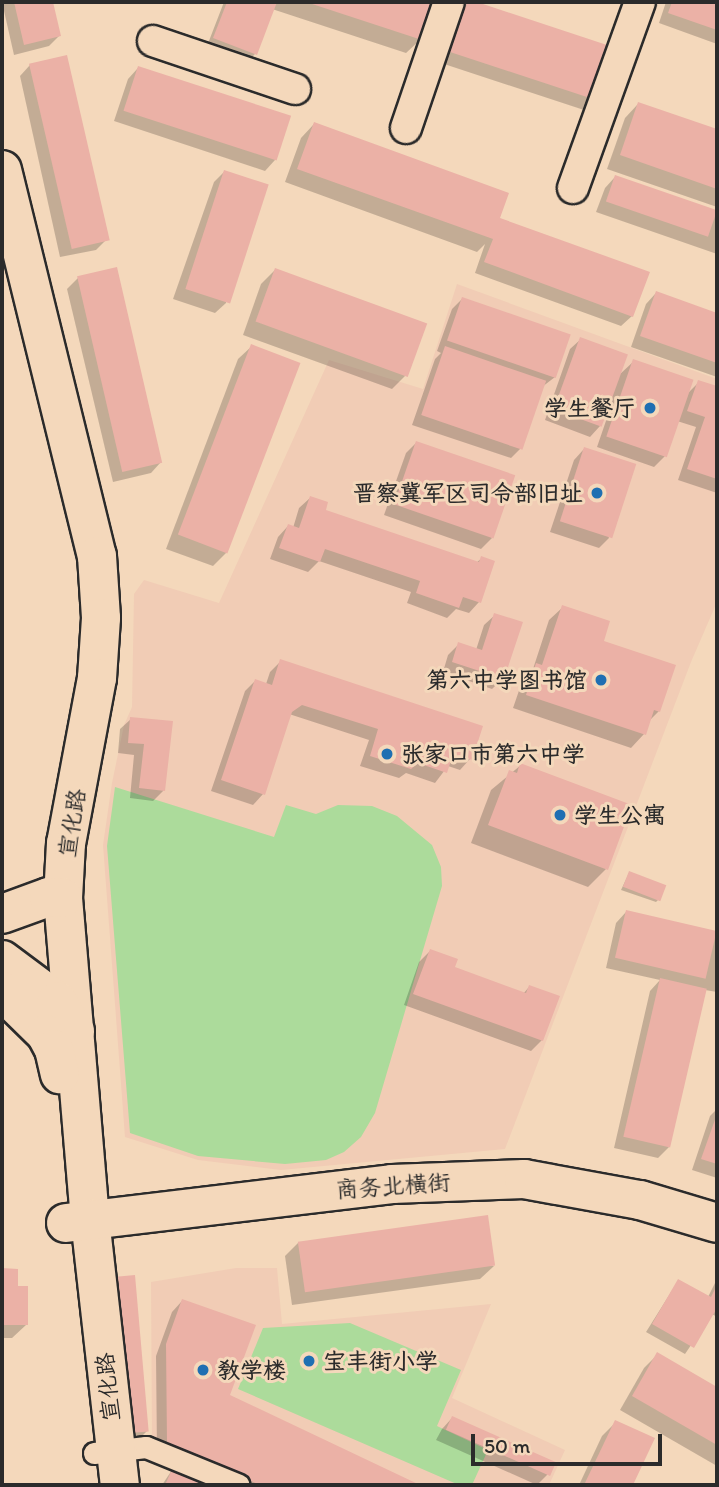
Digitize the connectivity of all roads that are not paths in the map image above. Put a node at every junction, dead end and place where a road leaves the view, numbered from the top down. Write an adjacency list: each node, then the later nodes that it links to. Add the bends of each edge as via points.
1 (449, 2): 5 (street)
2 (640, 2): 7 (street)
3 (153, 41): 4 (street)
4 (295, 89)
5 (406, 128)
6 (2, 170): 9 (main road, 宣化路, via 97,556 101,618 96,678)
7 (573, 188)
8 (2, 247): 9 (main road, 宣化路, via 80,555 83,616 59,801)
9 (56, 898): 10 (main road); 13 (main road, 宣化路)
10 (2, 914)
11 (2, 960): 13 (main road)
12 (2, 991): 14 (main road, via 46,1034)
13 (66, 1016): 14 (main road, 宣化路); 15 (main road, 宣化路)
14 (60, 1074): 15 (main road, 宣化路)
15 (78, 1221): 16 (main road, 商务北横街, via 393,1184 524,1179 640,1200); 17 (main road, 宣化路)
16 (717, 1223)
17 (107, 1468): 18 (street, via 146,1447)
18 (239, 1485)

